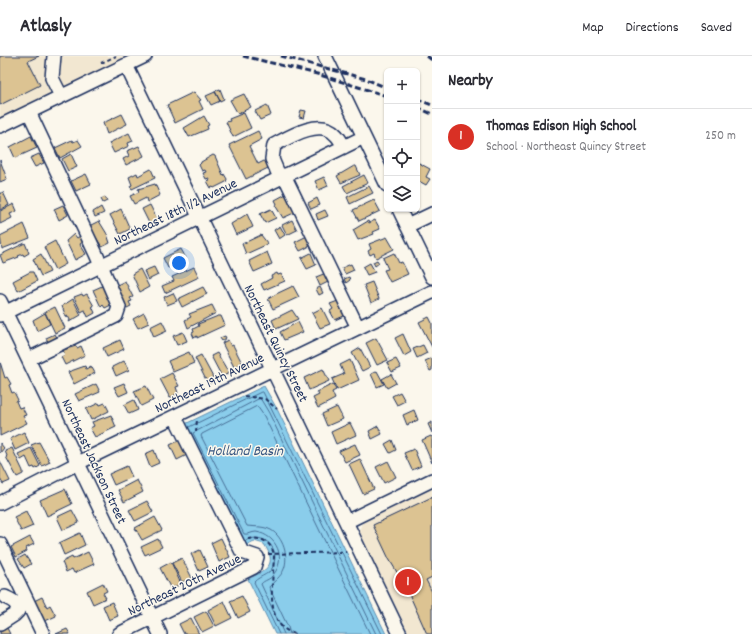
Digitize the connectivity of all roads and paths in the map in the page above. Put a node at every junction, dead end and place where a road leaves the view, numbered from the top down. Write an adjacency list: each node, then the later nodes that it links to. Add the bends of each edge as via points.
1 (54, 56): 5 (street, via 52,78)
2 (145, 56): 4 (street)
3 (325, 56): 8 (street)
4 (126, 65): 5 (street); 14 (street, Northeast Quincy Street)
5 (61, 96): 6 (street)
6 (29, 112): 7 (street); 16 (street)
7 (0, 126)
8 (364, 137): 9 (street, Northeast 18th 1/2 Avenue); 11 (street)
9 (344, 146): 10 (street, Northeast 18th 1/2 Avenue); 10 (street, via 335,133 329,130 319,128 301,131 274,145 272,159)
10 (282, 176): 14 (street, Northeast 18th 1/2 Avenue); 20 (street)
11 (384, 179)
12 (400, 212): 15 (street)
13 (432, 214): 15 (street)
14 (198, 217): 16 (street, Northeast 18th 1/2 Avenue); 22 (street, Northeast Quincy Street)
15 (407, 226): 17 (street)
16 (101, 265): 19 (street, Northeast 18th 1/2 Avenue); 21 (street, via 118,303 116,316)
17 (432, 277)
18 (432, 292): 20 (street, Northeast 19th Avenue)
19 (2, 309): 21 (street, Northeast Jackson Street)
20 (358, 328): 22 (street, Northeast 19th Avenue)
21 (29, 359): 26 (street, Northeast Jackson Street)
22 (273, 369): 25 (street, Northeast 19th Avenue); 29 (street, Northeast Quincy Street)
23 (243, 396): 24 (path, via 265,399)
24 (277, 409)
25 (174, 417): 26 (street, Northeast 19th Avenue); 32 (street, via 242,552)
26 (78, 463): 28 (street, Northeast 19th Avenue); 34 (street, Northeast Jackson Street)
27 (432, 480): 29 (street)
28 (0, 503)
29 (346, 522): 39 (street, Northeast Quincy Street)
30 (0, 544): 36 (street)
31 (346, 552): 32 (path, via 270,554)
32 (257, 557): 34 (street, Northeast 20th Avenue, via 254,567)
33 (2, 595): 35 (street, via 17,604 18,611)
34 (152, 618): 37 (street, Northeast 20th Avenue); 38 (street, Northeast Jackson Street)
35 (0, 624)
36 (43, 634)
37 (119, 634)
38 (160, 634)
39 (400, 634)

